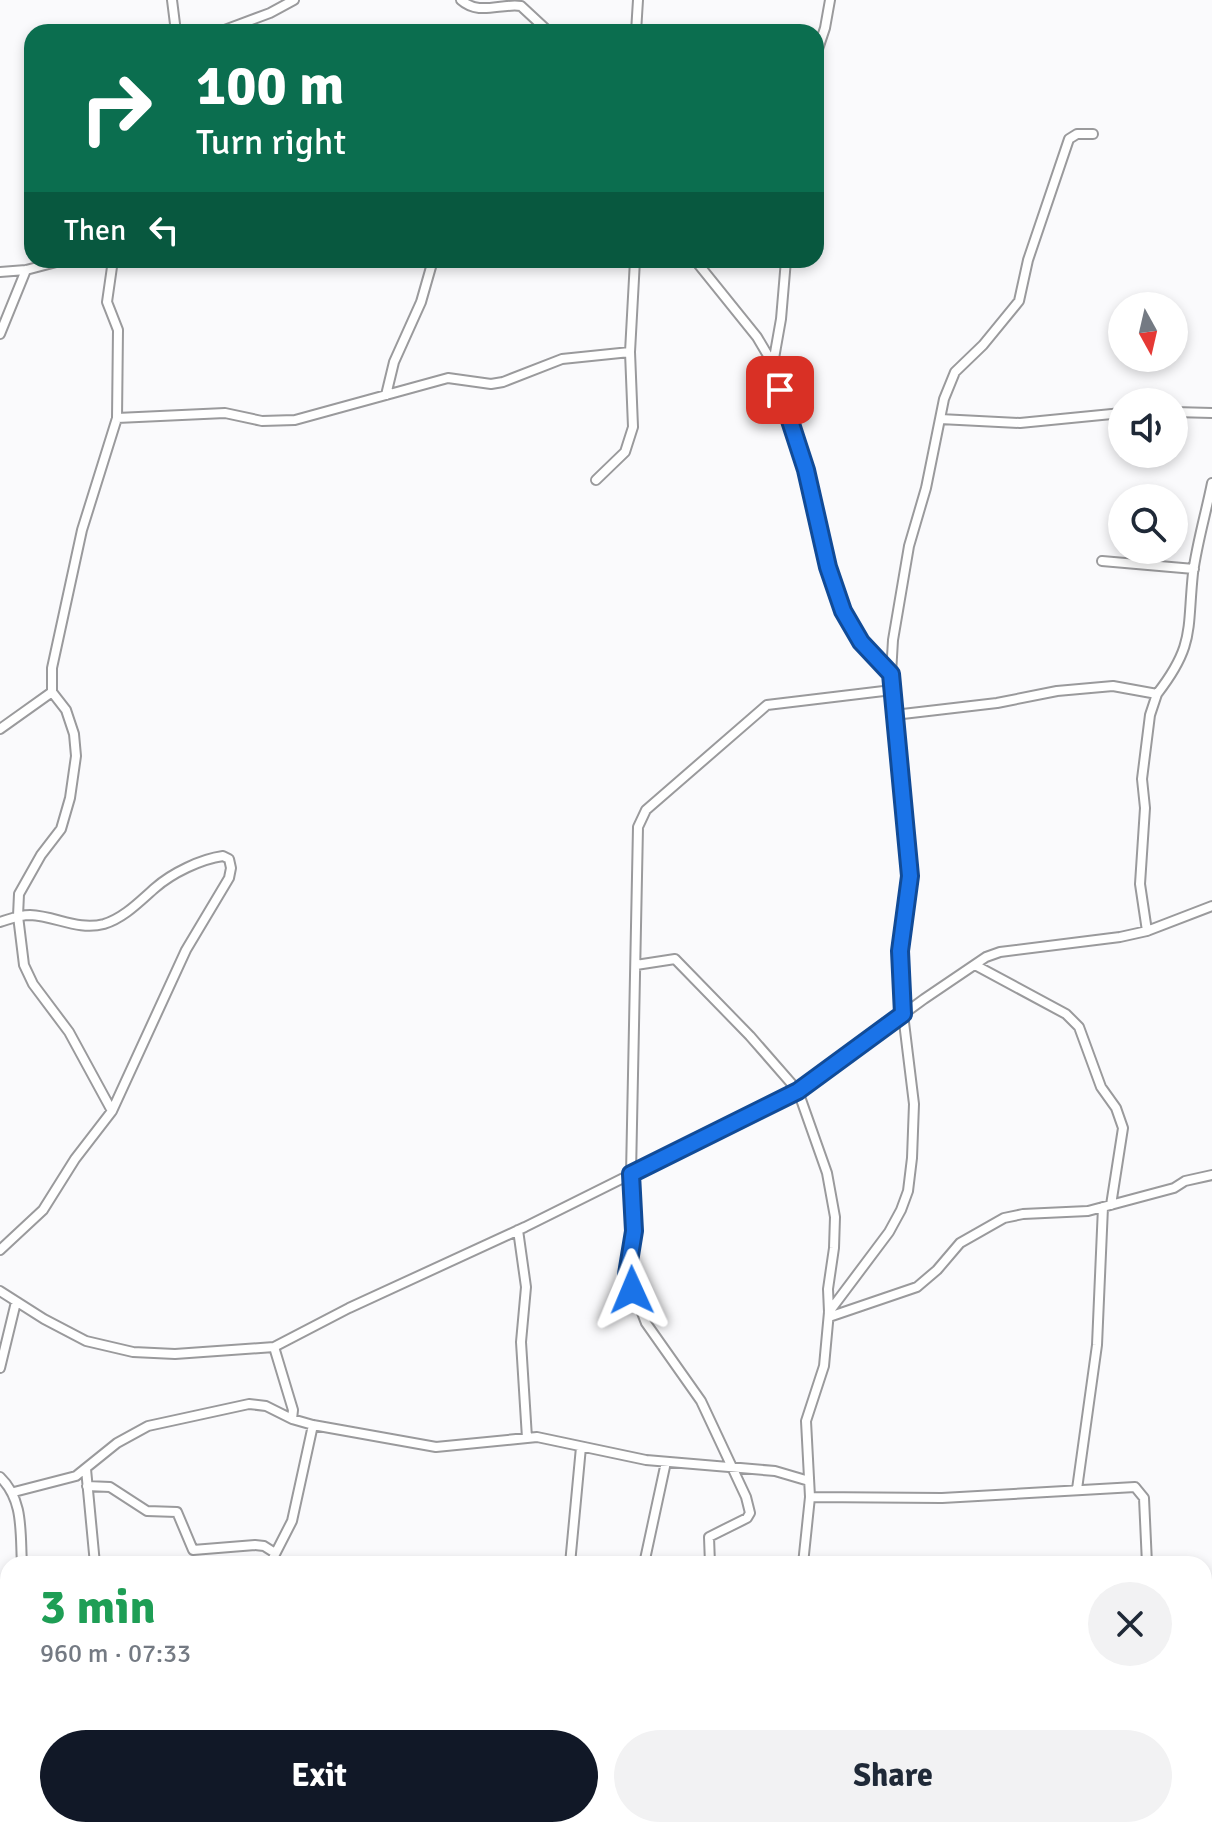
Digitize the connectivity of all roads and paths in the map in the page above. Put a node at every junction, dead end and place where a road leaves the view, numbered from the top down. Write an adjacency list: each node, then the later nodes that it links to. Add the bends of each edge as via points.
1 (172, 0): 6 (street)
2 (294, 0): 7 (street)
3 (461, 0): 8 (street, via 477,9 521,6)
4 (638, 0): 9 (street)
5 (830, 0): 10 (street)
6 (175, 24)
7 (240, 24)
8 (540, 24)
9 (636, 24)
10 (824, 31)
11 (1093, 134): 28 (street, via 1069,139 1019,301 955,372)
12 (34, 268): 18 (street)
13 (112, 268): 27 (street, via 107,302 118,330)
14 (431, 268): 23 (street)
15 (635, 268): 21 (street)
16 (701, 268): 22 (street)
17 (785, 268): 22 (street)
18 (26, 270): 19 (street); 20 (street)
19 (0, 272)
20 (0, 334)
21 (630, 352): 23 (street, via 562,359 503,382 448,378); 29 (street, via 631,440)
22 (773, 364): 33 (street, via 843,611 861,642)
23 (386, 395): 27 (street, via 295,420 262,421 225,413)
24 (1188, 412): 25 (street)
25 (1212, 413)
26 (1108, 414): 28 (street, via 1020,423)
27 (117, 418): 35 (street, via 82,530 56,643)
28 (940, 419): 33 (street, via 909,546)
29 (596, 480)
30 (1212, 483): 32 (street)
31 (1102, 561): 32 (street)
32 (1194, 569): 36 (street, via 1186,646)
33 (891, 674): 34 (street)
34 (892, 690): 37 (street); 43 (street, via 767,705 646,810 638,827)
35 (52, 692): 38 (street); 40 (street, via 66,710 74,734 70,798 61,829 19,894)
36 (1157, 694): 37 (street, via 1113,686); 42 (street, via 1142,779 1140,884)
37 (894, 715): 45 (street, via 910,876 900,951)
38 (0, 729)
39 (1212, 906): 42 (street)
40 (18, 916): 41 (street); 47 (street, via 24,965 33,984 69,1032); 47 (street, via 90,926 106,923 192,866 215,857 229,859 229,878 186,950)
41 (0, 922)
42 (1147, 931): 44 (street, via 1000,952)
43 (636, 965): 46 (street, via 675,959); 48 (street)
44 (975, 965): 45 (street); 50 (street, via 1066,1014 1079,1027 1123,1128)
45 (903, 1014): 46 (street); 55 (street, via 914,1104 908,1191 889,1232)
46 (798, 1091): 48 (street); 55 (street, via 827,1173 835,1217)
47 (112, 1111): 52 (street, via 43,1210)
48 (631, 1174): 51 (street); 63 (street, via 634,1231 628,1280 646,1323 701,1401)
49 (1212, 1175): 50 (street)
50 (1107, 1206): 55 (street, via 1004,1218 960,1243 917,1287); 68 (street, via 1097,1345)
51 (518, 1230): 56 (street); 60 (street, via 526,1287 521,1342)
52 (0, 1250)
53 (0, 1291): 54 (street)
54 (16, 1302): 56 (street, via 86,1341 133,1352); 57 (street)
55 (829, 1314): 66 (street, via 824,1366 806,1421)
56 (274, 1347): 58 (street)
57 (0, 1368)
58 (292, 1419): 59 (street); 64 (street, via 249,1404 148,1426)
59 (313, 1425): 60 (street, via 436,1447); 71 (street, via 292,1521)
60 (527, 1438): 61 (street)
61 (581, 1447): 62 (street); 75 (street)
62 (666, 1462): 63 (street); 76 (street)
63 (734, 1468): 66 (street, via 775,1471); 77 (street, via 750,1513 709,1537)
64 (86, 1469): 67 (street); 69 (street, via 65,1480)
65 (0, 1477): 69 (street)
66 (809, 1481): 70 (street)
67 (87, 1486): 71 (street, via 110,1487 147,1511 177,1512 193,1550 255,1545); 73 (street)
68 (1077, 1489): 70 (street, via 942,1498); 79 (street, via 1135,1487 1141,1492)
69 (14, 1492): 72 (street)
70 (810, 1497): 78 (street)
71 (275, 1553): 74 (street)
72 (21, 1556)
73 (94, 1556)
74 (274, 1556)
75 (571, 1556)
76 (646, 1556)
77 (710, 1556)
78 (804, 1556)
79 (1147, 1556)

